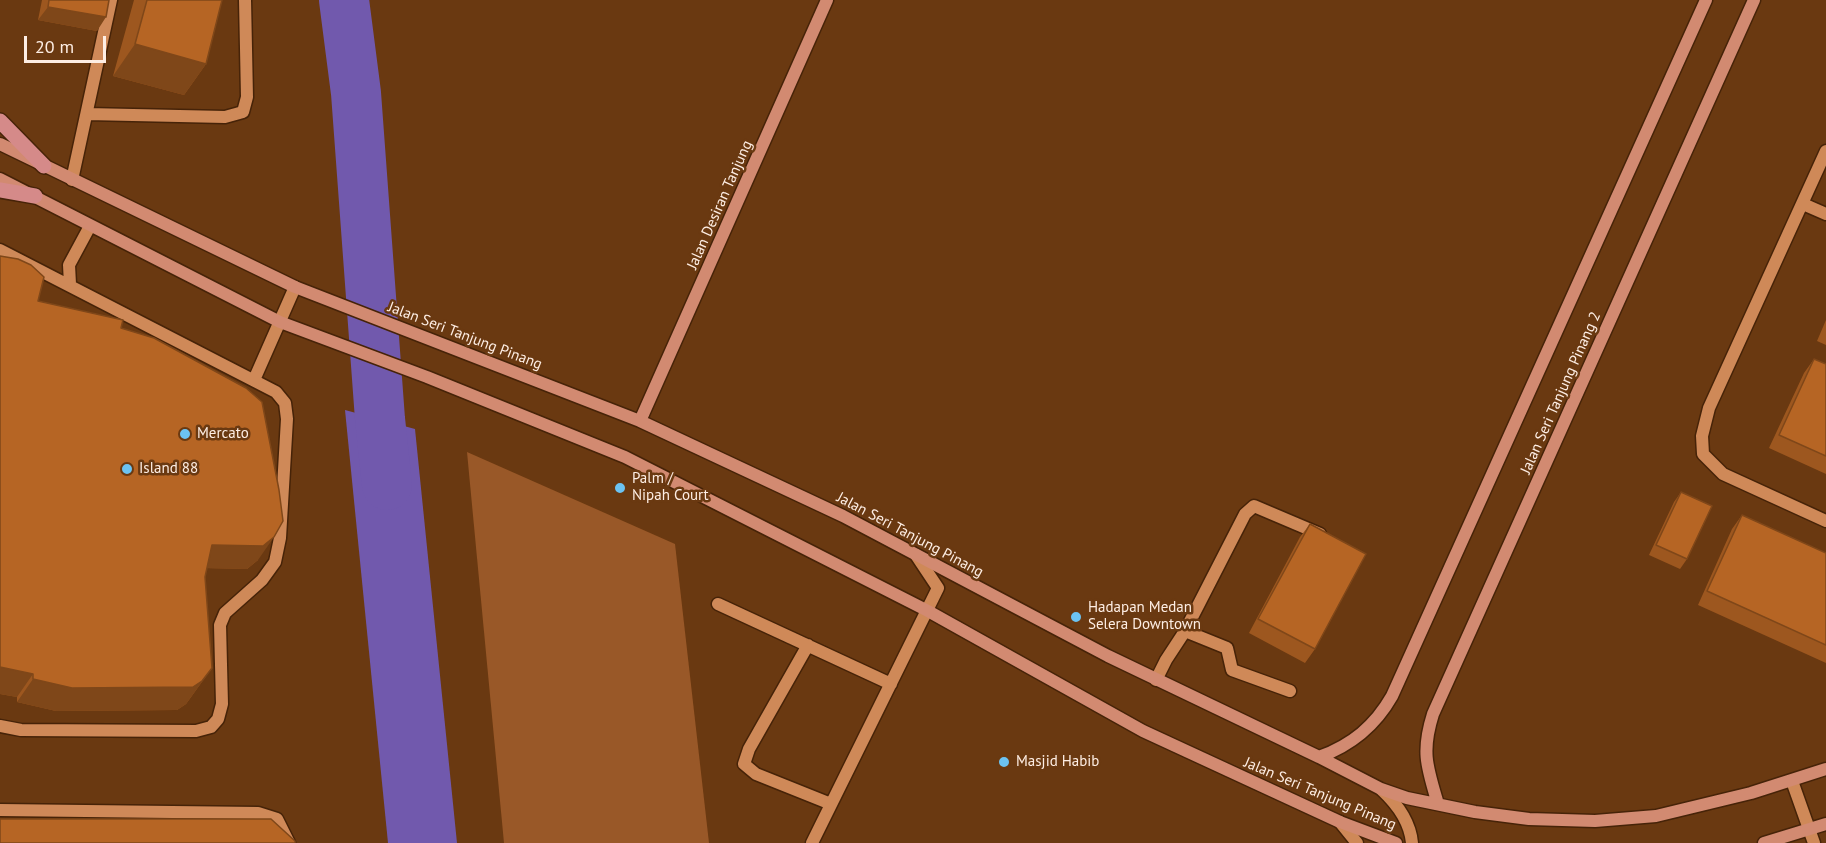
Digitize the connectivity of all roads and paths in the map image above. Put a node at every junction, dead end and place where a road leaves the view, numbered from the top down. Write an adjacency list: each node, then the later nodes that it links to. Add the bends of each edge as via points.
1 (111, 0): 6 (street)
2 (245, 0): 6 (street, via 247,97 243,112 225,117)
3 (827, 0): 25 (main road, Jalan Desiran Tanjung)
4 (1706, 0): 37 (main road, Jalan Seri Tanjung Pinang 2, via 1392,696 1368,729 1338,750)
5 (1754, 0): 42 (main road, Jalan Seri Tanjung Pinang 2, via 1433,714 1425,755)
6 (87, 114): 12 (street)
7 (0, 121): 10 (main road)
8 (0, 144): 10 (main road, Jalan Seri Tanjung Pinang)
9 (1826, 151): 15 (street)
10 (44, 166): 12 (main road, Jalan Seri Tanjung Pinang)
11 (0, 179): 14 (main road, Jalan Seri Tanjung Pinang)
12 (72, 180): 22 (main road, Jalan Seri Tanjung Pinang)
13 (0, 190): 14 (main road)
14 (35, 196): 17 (main road, Jalan Seri Tanjung Pinang)
15 (1803, 204): 16 (street); 26 (street, via 1709,408 1702,436 1703,454 1723,474)
16 (1826, 214)
17 (90, 226): 19 (street); 23 (main road, Jalan Seri Tanjung Pinang)
18 (0, 250): 20 (street)
19 (69, 265): 20 (street); 21 (street)
20 (50, 274): 21 (street)
21 (70, 284): 24 (street)
22 (295, 287): 23 (street); 25 (main road, Jalan Seri Tanjung Pinang)
23 (280, 322): 24 (street); 30 (main road, Jalan Seri Tanjung Pinang, via 625,457)
24 (254, 380): 36 (street, via 276,392 285,403 280,538 275,562 262,580 225,613 220,625 222,704 218,719 211,727 196,731 21,730)
25 (640, 421): 28 (main road, Jalan Seri Tanjung Pinang, via 843,516)
26 (1826, 521)
27 (1326, 537): 31 (street, via 1254,506 1245,514)
28 (916, 555): 30 (street, via 938,588); 33 (main road, Jalan Seri Tanjung Pinang)
29 (718, 604): 32 (street)
30 (928, 611): 34 (street); 44 (main road, Jalan Seri Tanjung Pinang, via 1143,731)
31 (1185, 631): 33 (street); 35 (street, via 1227,648 1232,670)
32 (808, 645): 34 (street); 41 (street, via 744,764 756,774)
33 (1156, 680): 37 (main road, Jalan Seri Tanjung Pinang)
34 (891, 684): 41 (street)
35 (1290, 691)
36 (0, 726)
37 (1319, 757): 40 (main road, Jalan Seri Tanjung Pinang)
38 (1826, 769): 39 (main road, Jalan Seri Tanjung Pinang)
39 (1792, 781): 42 (main road, Jalan Seri Tanjung Pinang, via 1656,816 1595,821 1529,819); 46 (street)
40 (1381, 789): 42 (main road, Jalan Seri Tanjung Pinang); 51 (street, via 1403,815)
41 (831, 804): 48 (street)
42 (1438, 804)
43 (2, 814): 47 (street, via 258,813 277,819)
44 (1340, 822): 49 (street); 50 (main road, Jalan Seri Tanjung Pinang)
45 (1826, 824): 46 (main road)
46 (1809, 830): 52 (main road); 53 (street)
47 (289, 843)
48 (812, 843)
49 (1356, 843)
50 (1396, 843)
51 (1412, 843)
52 (1764, 843)
53 (1814, 843)

